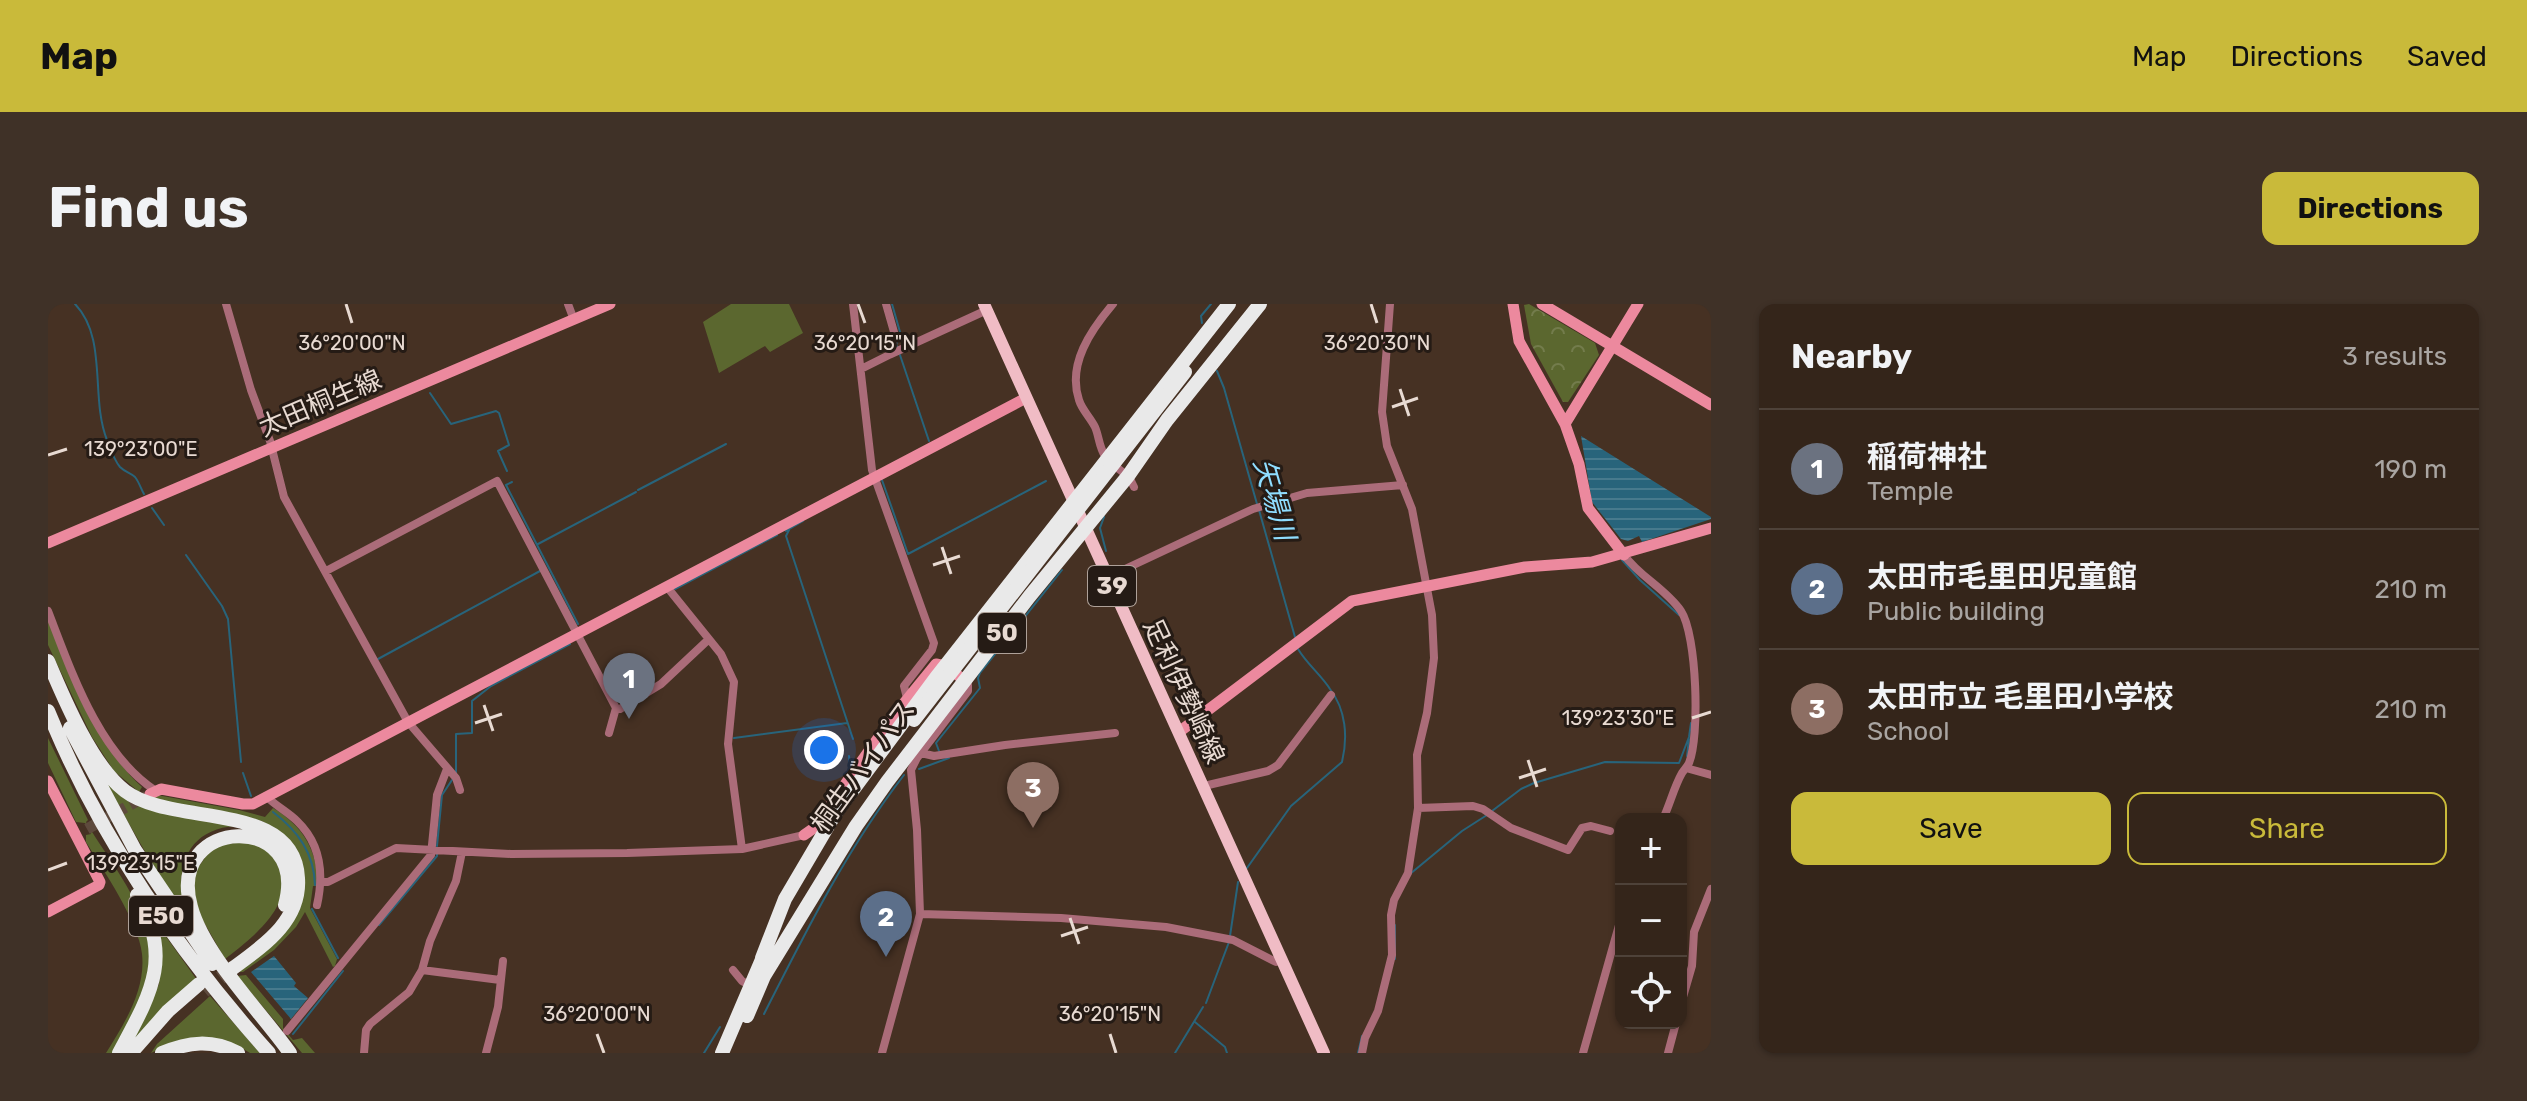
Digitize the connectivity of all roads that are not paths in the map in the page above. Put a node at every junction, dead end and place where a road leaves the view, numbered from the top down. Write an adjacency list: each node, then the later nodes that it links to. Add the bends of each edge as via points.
1 (226, 304): 24 (street)
2 (568, 304): 16 (street)
3 (610, 304): 16 (street, 太田桐生線)
4 (853, 304): 19 (street)
5 (886, 304): 18 (street)
6 (1113, 304): 25 (street, via 1081,351 1076,380 1079,401)
7 (1229, 304): 25 (highway, 50)
8 (1238, 304): 20 (highway, 桐生バイパス / 50)
9 (1250, 304): 20 (highway, 桐生バイパス / 50)
10 (1260, 304): 27 (highway, 50, via 1167,420)
11 (1390, 304): 28 (street, via 1383,420)
12 (1513, 304): 23 (street, via 1519,341)
13 (1542, 304): 17 (street)
14 (1638, 304): 17 (street)
15 (985, 307): 18 (street); 21 (main road, 足利伊勢崎線 / 39)
16 (574, 320): 24 (street, 太田桐生線)
17 (1613, 345): 22 (street); 23 (street)
18 (897, 352): 19 (street)
19 (861, 369): 26 (street)
20 (1188, 375): 50 (highway, 桐生バイパス / 50)
21 (1026, 398): 26 (street); 29 (main road, 足利伊勢崎線 / 39)
22 (1711, 405)
23 (1565, 424): 33 (street, via 1588,508)
24 (272, 448): 32 (street, 太田桐生線); 34 (street, via 282,493)
25 (1107, 459): 27 (street); 29 (highway, 50)
26 (876, 480): 37 (street); 46 (street, via 934,643 904,686)
27 (1131, 482): 30 (highway, 50)
28 (1403, 485): 35 (street, via 1307,493 1253,509); 36 (street)
29 (1075, 501): 30 (main road, 足利伊勢崎線 / 39); 42 (highway, 50)
30 (1086, 528): 35 (main road, 足利伊勢崎線 / 39); 44 (highway, 50)
31 (1711, 528): 33 (street)
32 (48, 543)
33 (1624, 555): 36 (street); 56 (street, via 1680,610 1690,635 1696,699)
34 (326, 571): 39 (street, via 497,481); 49 (street)
35 (1108, 577): 51 (main road, 足利伊勢崎線 / 39)
36 (1426, 585): 51 (street, via 1352,601); 64 (street, via 1434,658 1417,755)
37 (667, 587): 39 (street); 40 (street)
38 (48, 611): 62 (street, via 108,743)
39 (577, 634): 47 (street); 49 (street)
40 (709, 639): 47 (street, via 661,684); 70 (street, via 734,682 728,744)
41 (48, 661): 96 (highway, via 94,755 126,792 159,808 247,822 290,852 299,879 295,905 275,935 231,965 281,913 288,892 281,857 266,842 244,835 224,837 199,853 189,875 191,907 209,944)
42 (946, 666): 44 (street); 46 (street, via 936,664); 79 (highway, 50, via 827,827 785,899)
43 (48, 677): 96 (highway, E50, via 135,850 200,948)
44 (965, 681): 54 (street, via 968,691); 84 (highway, 50, via 856,826)
45 (1331, 695): 60 (street, via 1278,765)
46 (907, 698): 68 (street)
47 (616, 708): 52 (street)
48 (48, 711): 55 (highway, E50)
49 (408, 722): 57 (street); 63 (street)
50 (917, 723): 79 (highway, 桐生バイパス / 50, via 834,828); 84 (highway, 桐生バイパス / 50, via 835,843)
51 (1179, 732): 60 (main road, 足利伊勢崎線 / 39)
52 (609, 733)
53 (1115, 733): 54 (street, via 934,756)
54 (921, 753): 77 (street, via 911,770)
55 (72, 766): 90 (highway, via 84,798 144,905 157,943 153,979); 95 (highway, E50, via 166,923)
56 (1686, 768): 58 (street); 65 (street)
57 (452, 773): 61 (street); 71 (street, via 437,795)
58 (1711, 775)
59 (48, 781): 69 (street)
60 (1204, 786): 80 (main road, 足利伊勢崎線 / 39)
61 (460, 790)
62 (153, 793): 63 (street, via 165,789 249,805)
63 (267, 797): 73 (street, via 307,833 319,858)
64 (1418, 808): 67 (street, via 1473,806 1568,850 1582,828); 103 (street, via 1408,873 1391,915 1392,955)
65 (1666, 813)
66 (87, 829): 69 (street)
67 (1610, 831)
68 (804, 835): 70 (street)
69 (75, 837): 76 (street, via 99,885)
70 (742, 849): 72 (street)
71 (436, 850): 72 (street); 73 (street, via 391,849); 89 (street)
72 (462, 852): 82 (street)
73 (322, 882): 75 (street)
74 (1711, 889): 86 (street, via 1694,932)
75 (317, 905)
76 (48, 912)
77 (920, 914): 80 (street, via 1166,927 1230,940 1276,962); 101 (street)
78 (1615, 939): 104 (street)
79 (762, 958): 87 (highway, 桐生バイパス / 50)
80 (1283, 960): 102 (main road, 足利伊勢崎線 / 39)
81 (503, 961): 85 (street)
82 (422, 970): 85 (street); 97 (street, via 409,992 370,1024)
83 (733, 970): 87 (street)
84 (764, 976): 100 (highway, 桐生バイパス / 50)
85 (500, 980): 98 (street)
86 (1687, 983)
87 (749, 985): 99 (highway, 桐生バイパス / 50)
88 (1674, 1029): 105 (street)
89 (287, 1031)
90 (119, 1053)
91 (131, 1053): 92 (highway, via 168,1011 202,988)
92 (141, 1053)
93 (162, 1053): 94 (highway, via 205,1043)
94 (238, 1053)
95 (269, 1053)
96 (289, 1053)
97 (364, 1053)
98 (486, 1053)
99 (722, 1053)
100 (732, 1053)
101 (882, 1053)
102 (1324, 1053)
103 (1362, 1053)
104 (1583, 1053)
105 (1668, 1053)

